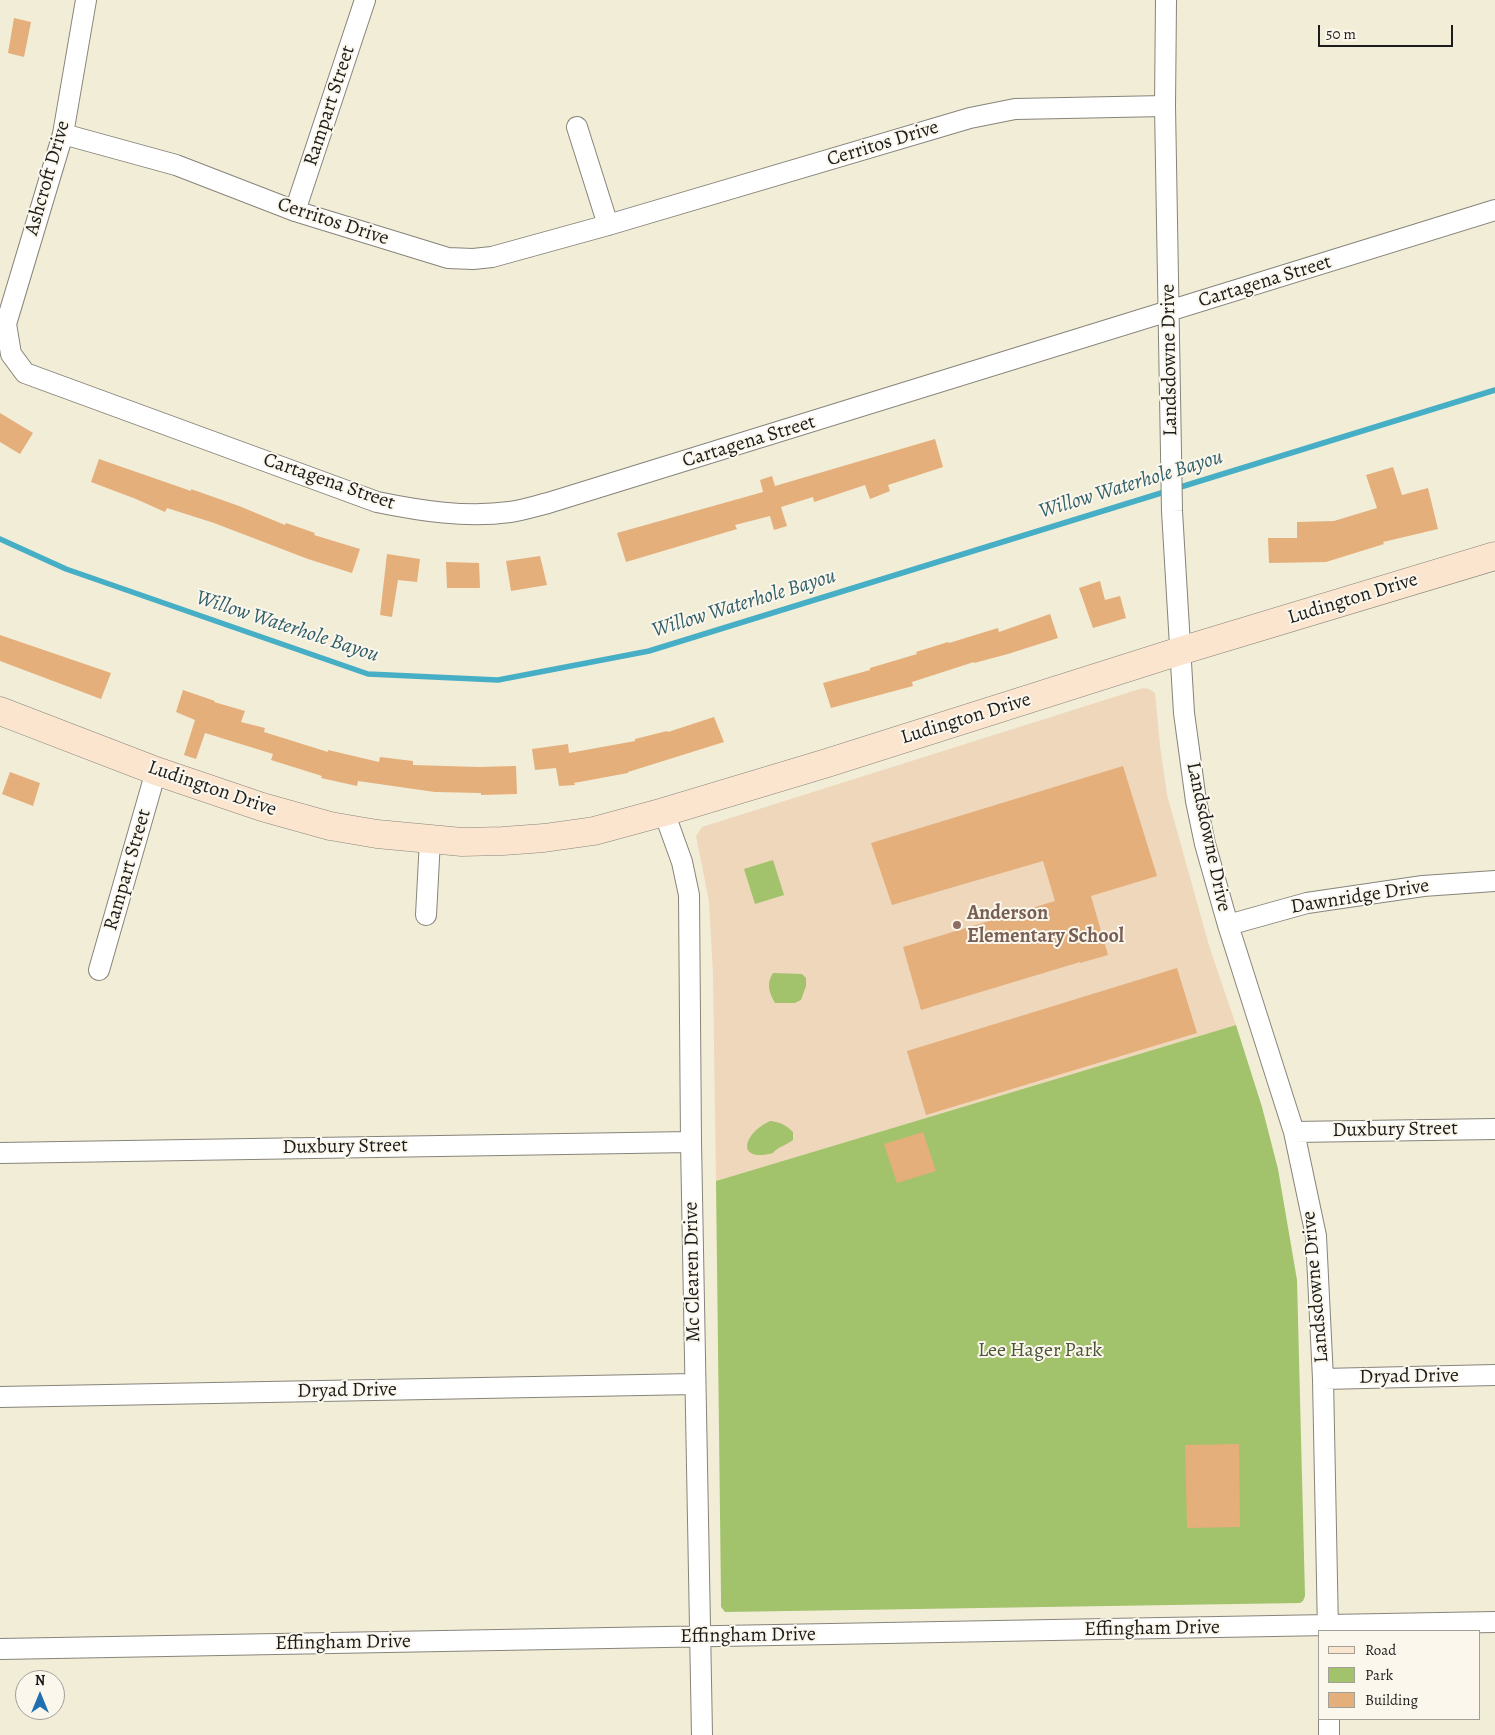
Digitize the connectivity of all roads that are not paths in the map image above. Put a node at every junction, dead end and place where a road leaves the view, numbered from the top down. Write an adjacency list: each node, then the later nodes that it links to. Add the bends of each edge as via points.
1 (86, 0): 6 (street, Ashcroft Drive)
2 (365, 0): 8 (street, Rampart Street)
3 (1166, 0): 4 (street, Landsdowne Drive)
4 (1166, 106): 9 (street, Cerritos Drive, via 1015,109 970,118); 10 (street, Landsdowne Drive)
5 (577, 127): 9 (street)
6 (63, 134): 8 (street, Cerritos Drive, via 176,165); 11 (street, Ashcroft Drive, via 6,324)
7 (1495, 210): 10 (street, Cartagena Street)
8 (295, 211): 9 (street, Cerritos Drive, via 448,258 492,257)
9 (608, 225)
10 (1169, 312): 11 (street, Cartagena Street, via 548,503 510,512 470,514 424,511 377,502 25,373); 13 (street, Landsdowne Drive, via 1172,511)
11 (11, 354)
12 (1495, 556): 13 (street, Ludington Drive)
13 (1180, 652): 16 (street, Ludington Drive); 20 (street, Landsdowne Drive, via 1184,713 1196,801)
14 (0, 711): 15 (street, Ludington Drive)
15 (156, 771): 17 (street, Ludington Drive, via 330,826); 21 (street, Rampart Street)
16 (664, 812): 17 (street, Ludington Drive, via 594,831 544,838 462,842); 24 (street, Mc Clearen Drive, via 682,862 688,895)
17 (430, 840): 19 (street)
18 (1495, 881): 20 (street, Dawnridge Drive, via 1424,886 1307,903)
19 (426, 915)
20 (1228, 925): 23 (street, Landsdowne Drive)
21 (99, 970)
22 (1495, 1129): 23 (street, Duxbury Street)
23 (1294, 1132): 27 (street, Landsdowne Drive, via 1316,1236)
24 (691, 1142): 25 (street, Duxbury Street); 28 (street, Mc Clearen Drive)
25 (0, 1153)
26 (1495, 1375): 27 (street, Dryad Drive)
27 (1323, 1379): 31 (street, Landsdowne Drive)
28 (695, 1384): 29 (street, Dryad Drive); 32 (street, Mc Clearen Drive)
29 (0, 1397)
30 (1495, 1622): 31 (street, Effingham Drive)
31 (1328, 1628): 32 (street, Effingham Drive)
32 (700, 1637): 33 (street, Effingham Drive); 35 (street, Mc Clearen Drive)
33 (0, 1649)
34 (1329, 1720): 36 (street)
35 (702, 1735)
36 (1329, 1735)

